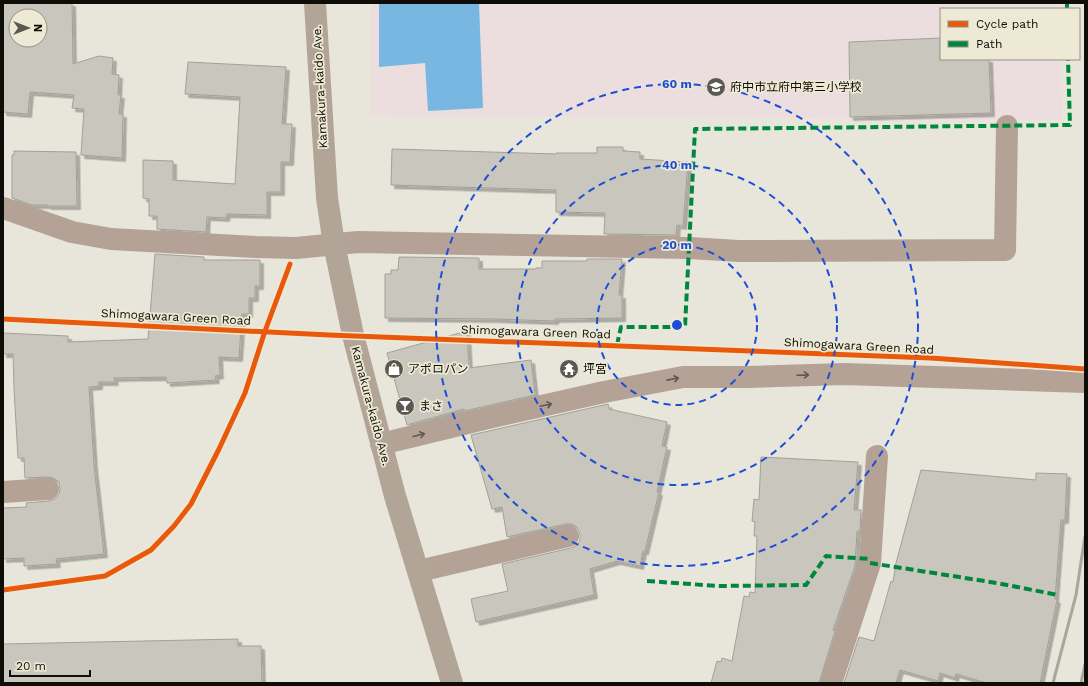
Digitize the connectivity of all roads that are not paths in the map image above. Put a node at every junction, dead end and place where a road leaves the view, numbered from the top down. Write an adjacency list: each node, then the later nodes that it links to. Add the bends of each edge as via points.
1 (315, 3): 4 (main road, Kamakura-kaido Ave., via 327,198)
2 (1007, 126): 4 (street, via 1006,250 739,251 390,242)
3 (3, 208): 4 (street, via 72,232 111,239 296,248)
4 (334, 244): 6 (main road, Kamakura-kaido Ave., via 353,335)
5 (1076, 382): 6 (street, one-way to 5, via 507,413 683,377 844,374)
6 (381, 444): 11 (main road, Kamakura-kaido Ave.)
7 (877, 456): 13 (street, via 870,563)
8 (48, 489): 9 (street)
9 (3, 492)
10 (568, 536): 11 (street)
11 (419, 571): 12 (main road, Kamakura-kaido Ave.)
12 (452, 683)
13 (831, 683)

